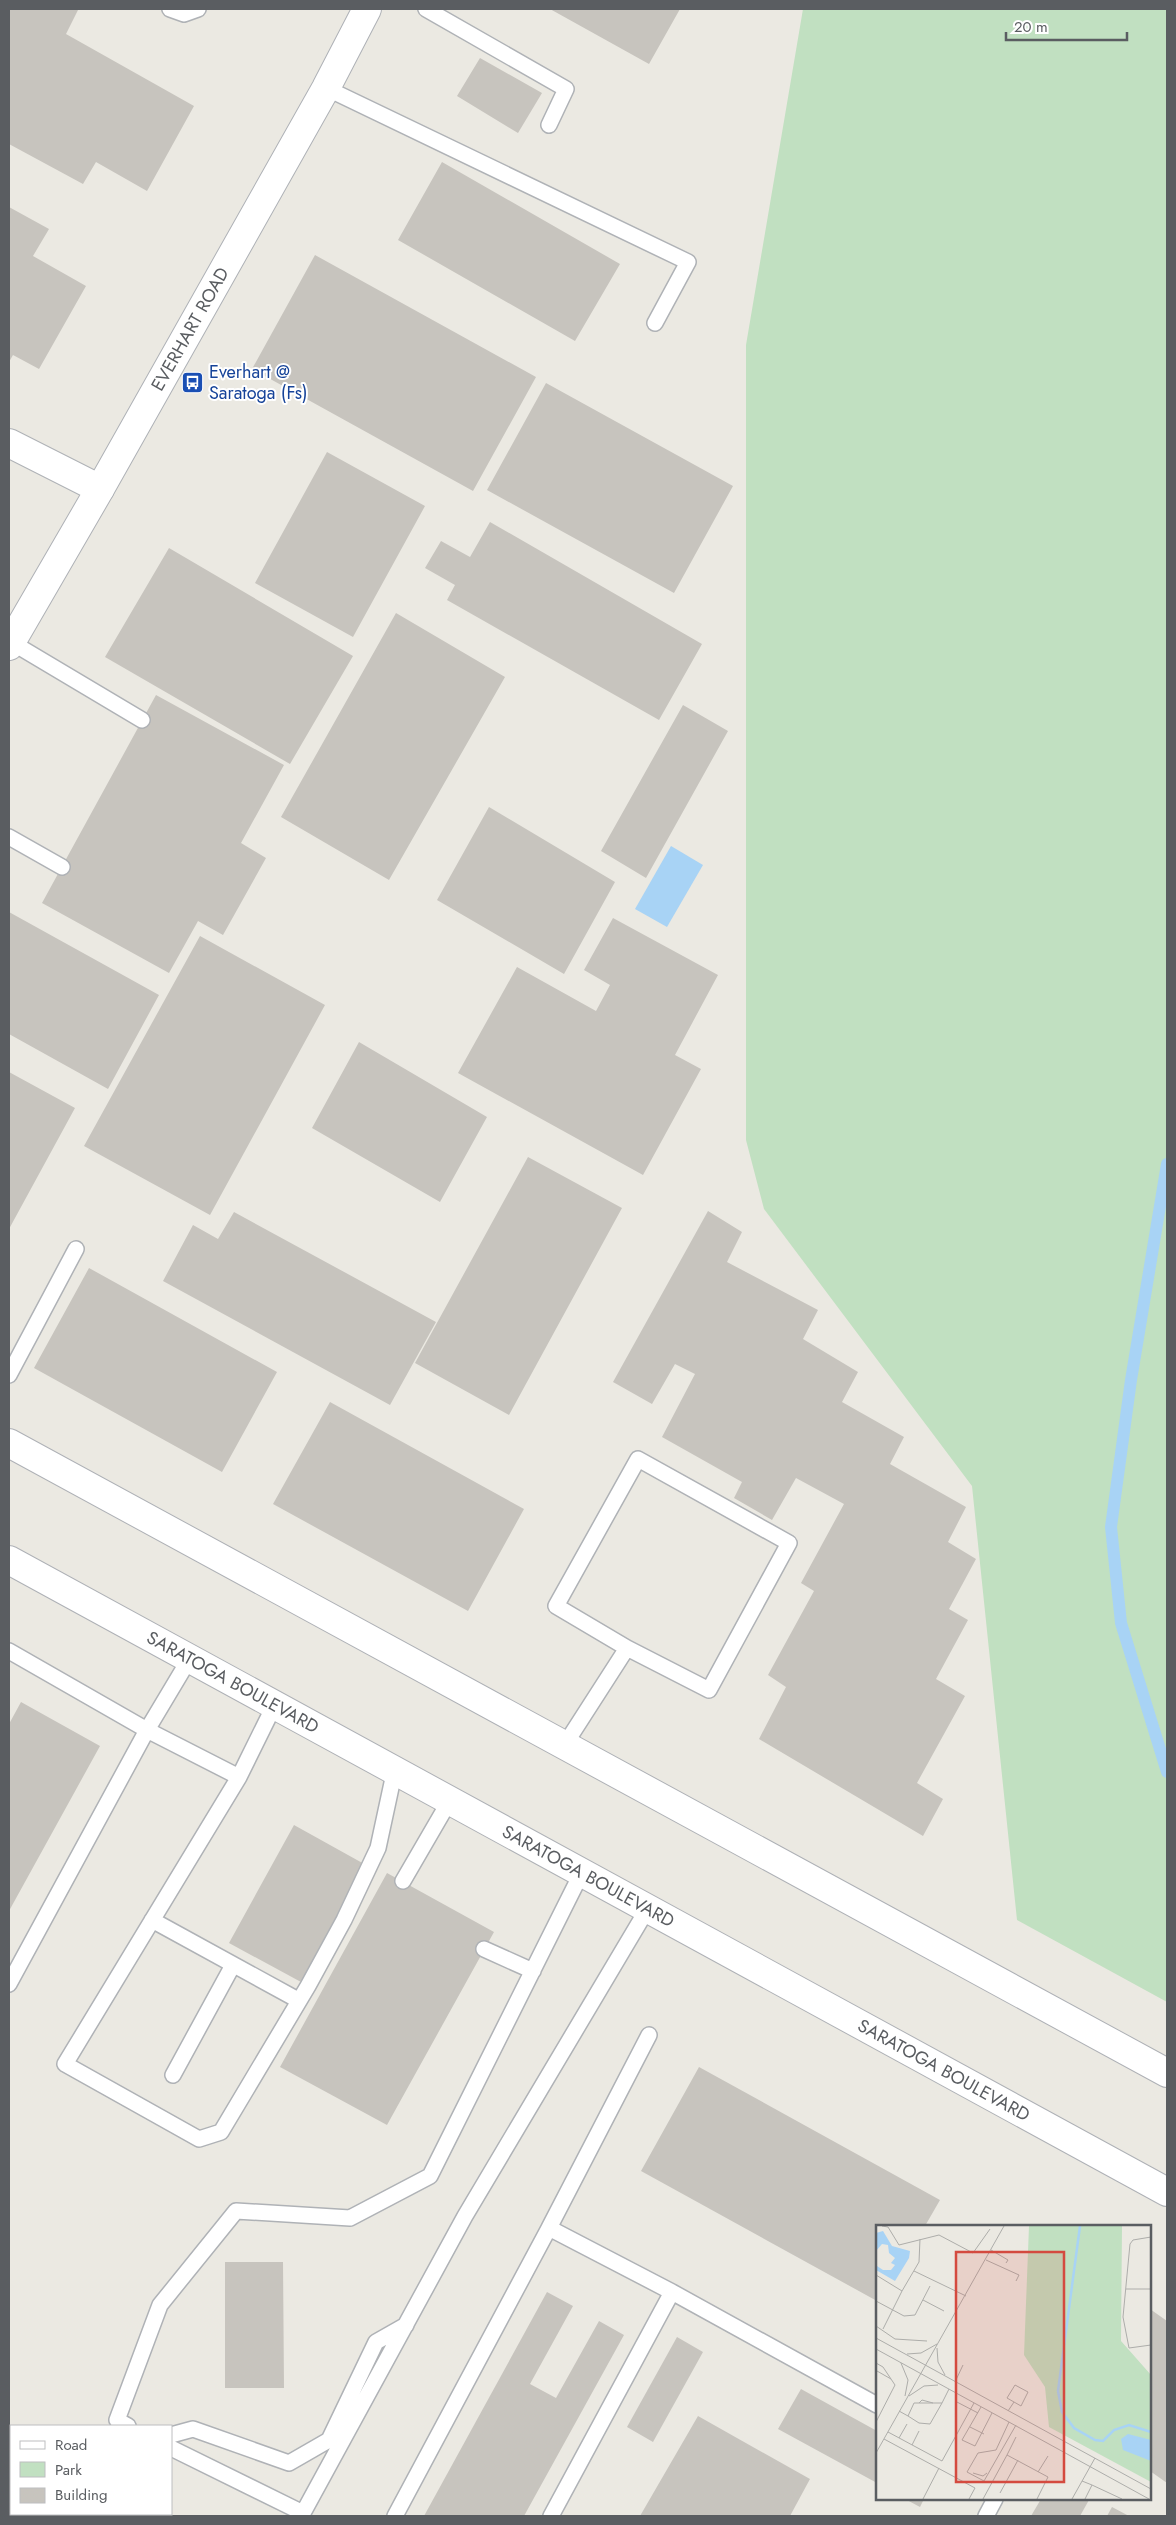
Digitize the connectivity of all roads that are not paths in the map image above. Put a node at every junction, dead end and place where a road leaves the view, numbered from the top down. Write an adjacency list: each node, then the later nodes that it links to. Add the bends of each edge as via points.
1 (170, 9): 2 (lane, via 184,14)
2 (198, 9)
3 (367, 9): 5 (main road, EVERHART ROAD)
4 (426, 9): 6 (lane, via 566,89)
5 (326, 88): 7 (lane, via 688,262); 9 (main road, EVERHART ROAD)
6 (549, 125)
7 (655, 323)
8 (9, 444): 9 (main road)
9 (100, 489): 10 (main road, EVERHART ROAD)
10 (10, 644): 11 (lane)
11 (142, 720)
12 (9, 837): 13 (lane)
13 (62, 867)
14 (76, 1249): 15 (lane)
15 (9, 1375)
16 (9, 1444): 23 (main road)
17 (9, 1560): 20 (main road, SARATOGA BOULEVARD)
18 (627, 1648): 18 (lane, via 556,1606 638,1459 789,1543 710,1690); 23 (lane)
19 (9, 1652): 22 (lane)
20 (190, 1658): 21 (main road, SARATOGA BOULEVARD); 22 (lane)
21 (275, 1704): 24 (main road, SARATOGA BOULEVARD); 25 (lane)
22 (148, 1730): 25 (lane); 34 (lane)
23 (564, 1746): 37 (main road)
24 (394, 1769): 26 (main road, SARATOGA BOULEVARD); 35 (lane, via 378,1848 344,1920)
25 (239, 1777): 30 (lane)
26 (450, 1800): 27 (main road, SARATOGA BOULEVARD); 28 (lane)
27 (582, 1872): 29 (main road, SARATOGA BOULEVARD); 33 (lane)
28 (403, 1881)
29 (648, 1908): 39 (main road, SARATOGA BOULEVARD); 42 (lane, via 470,2208)
30 (152, 1920): 32 (lane); 35 (lane, via 65,2064 199,2139 221,2132)
31 (484, 1949): 33 (lane)
32 (233, 1965): 35 (lane); 38 (lane)
33 (533, 1971): 44 (lane, via 430,2176 350,2218 236,2211 160,2305 116,2420)
34 (9, 1984)
35 (298, 2000)
36 (649, 2035): 40 (lane)
37 (1167, 2073)
38 (173, 2075)
39 (1167, 2192)
40 (549, 2228): 41 (lane); 48 (lane)
41 (672, 2292): 43 (lane); 49 (lane)
42 (406, 2326): 45 (lane, via 376,2342 329,2440 289,2462 193,2429); 46 (lane, via 303,2513)
43 (876, 2404)
44 (126, 2425)
45 (172, 2435)
46 (172, 2448)
47 (994, 2500): 50 (lane)
48 (395, 2516)
49 (551, 2516)
50 (986, 2516)

